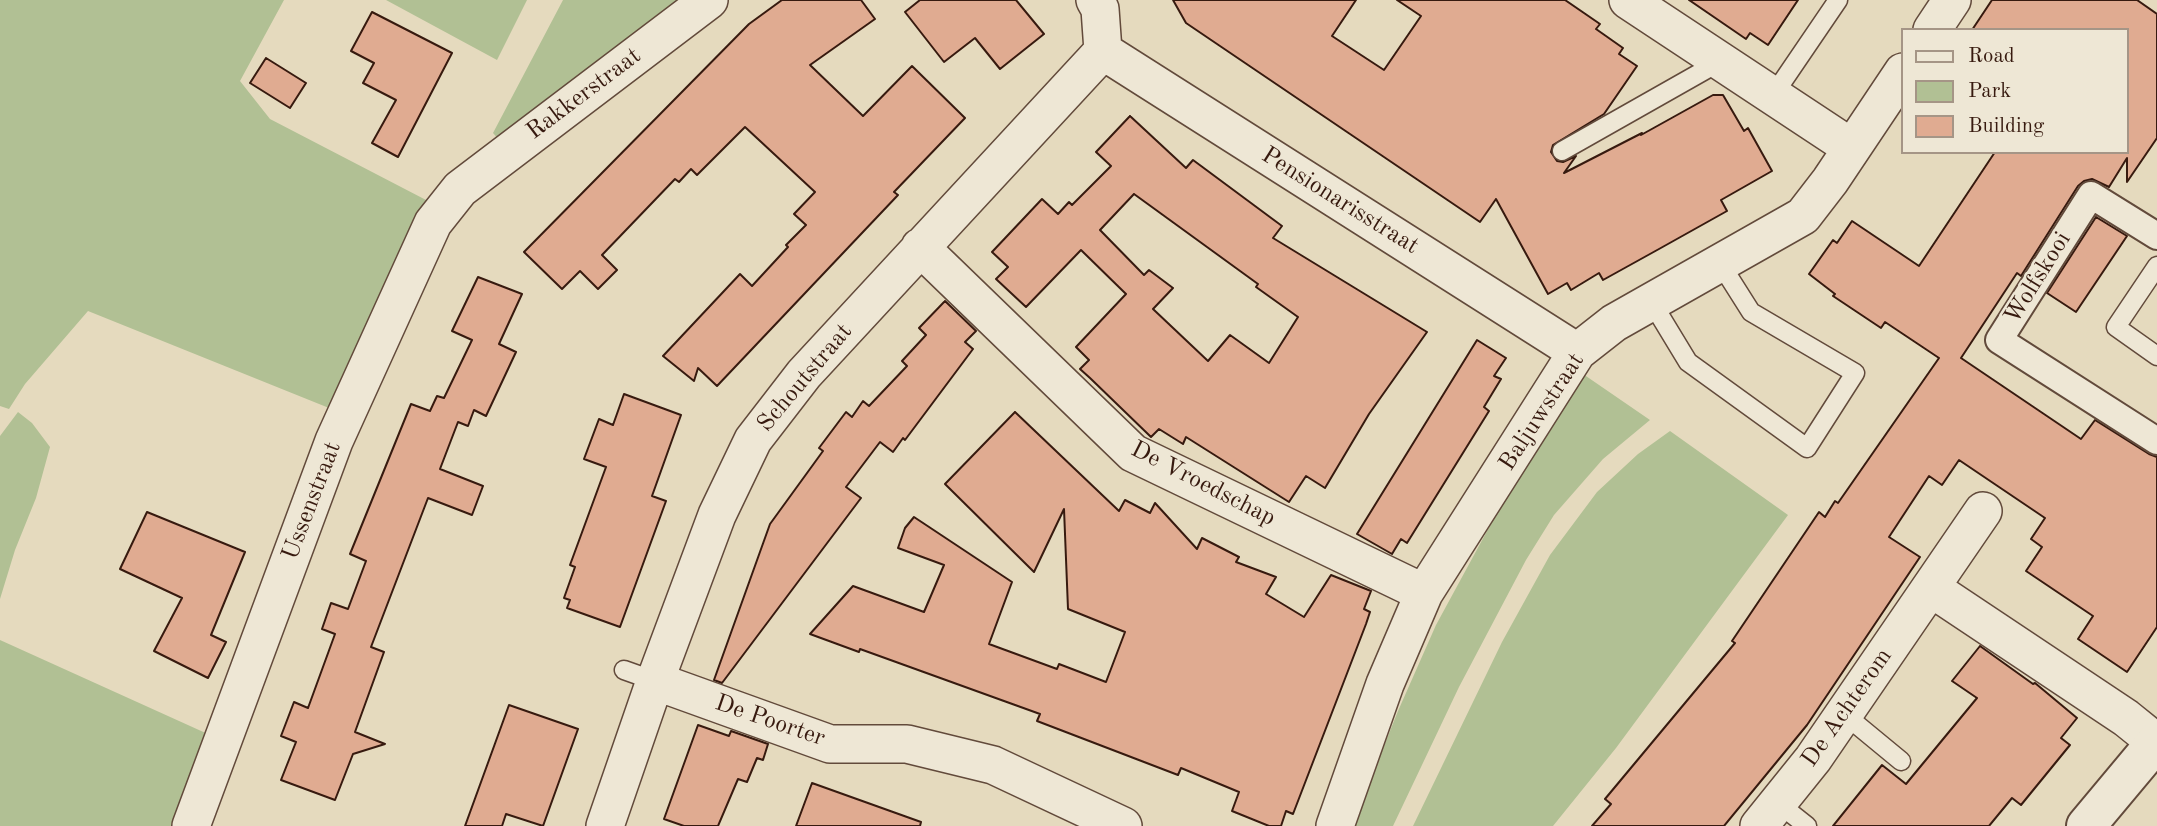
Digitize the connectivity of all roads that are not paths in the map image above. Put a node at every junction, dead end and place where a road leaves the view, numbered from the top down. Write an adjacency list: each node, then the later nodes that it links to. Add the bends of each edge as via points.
1 (709, 0): 13 (street, Rakkerstraat)
2 (1095, 0): 7 (street, via 1100,9)
3 (1628, 0): 8 (street)
4 (1838, 0): 10 (lane)
5 (1952, 0): 6 (street)
6 (1933, 28)
7 (1103, 51): 15 (street, Schoutstraat); 19 (street, Pensionarisstraat)
8 (1721, 61): 10 (street); 12 (lane)
9 (1902, 73): 11 (street, Baljuwstraat)
10 (1772, 97): 11 (street)
11 (1852, 148): 16 (street, Baljuwstraat, via 1803,216)
12 (1562, 151)
13 (460, 189): 30 (street, Ussenstraat, via 424,240 334,441)
14 (2157, 236): 21 (street, Wolfskooi, via 2091,195 1999,340)
15 (920, 247): 24 (street, De Vroedschap, via 1133,453); 25 (street, Schoutstraat, via 804,374 753,440)
16 (1720, 263): 18 (street, Baljuwstraat); 18 (lane, via 1751,312 1855,373 1807,448 1688,362)
17 (2157, 266): 20 (lane, via 2116,327)
18 (1651, 301): 19 (street, Baljuwstraat)
19 (1577, 352): 24 (street, Baljuwstraat)
20 (2157, 356)
21 (2157, 441)
22 (1983, 512): 23 (street, De Achterom)
23 (1931, 588): 26 (street, De Achterom); 27 (street)
24 (1424, 593): 33 (street, Baljuwstraat, via 1385,684)
25 (639, 675): 31 (street, Schoutstraat); 32 (street, De Poorter, via 830,744 907,744 993,765)
26 (1844, 714): 28 (lane); 29 (street, De Achterom)
27 (2157, 742): 35 (street)
28 (1901, 761)
29 (1769, 814): 34 (lane)
30 (191, 826)
31 (605, 826)
32 (1123, 826)
33 (1335, 826)
34 (1807, 826)
35 (2086, 826)

